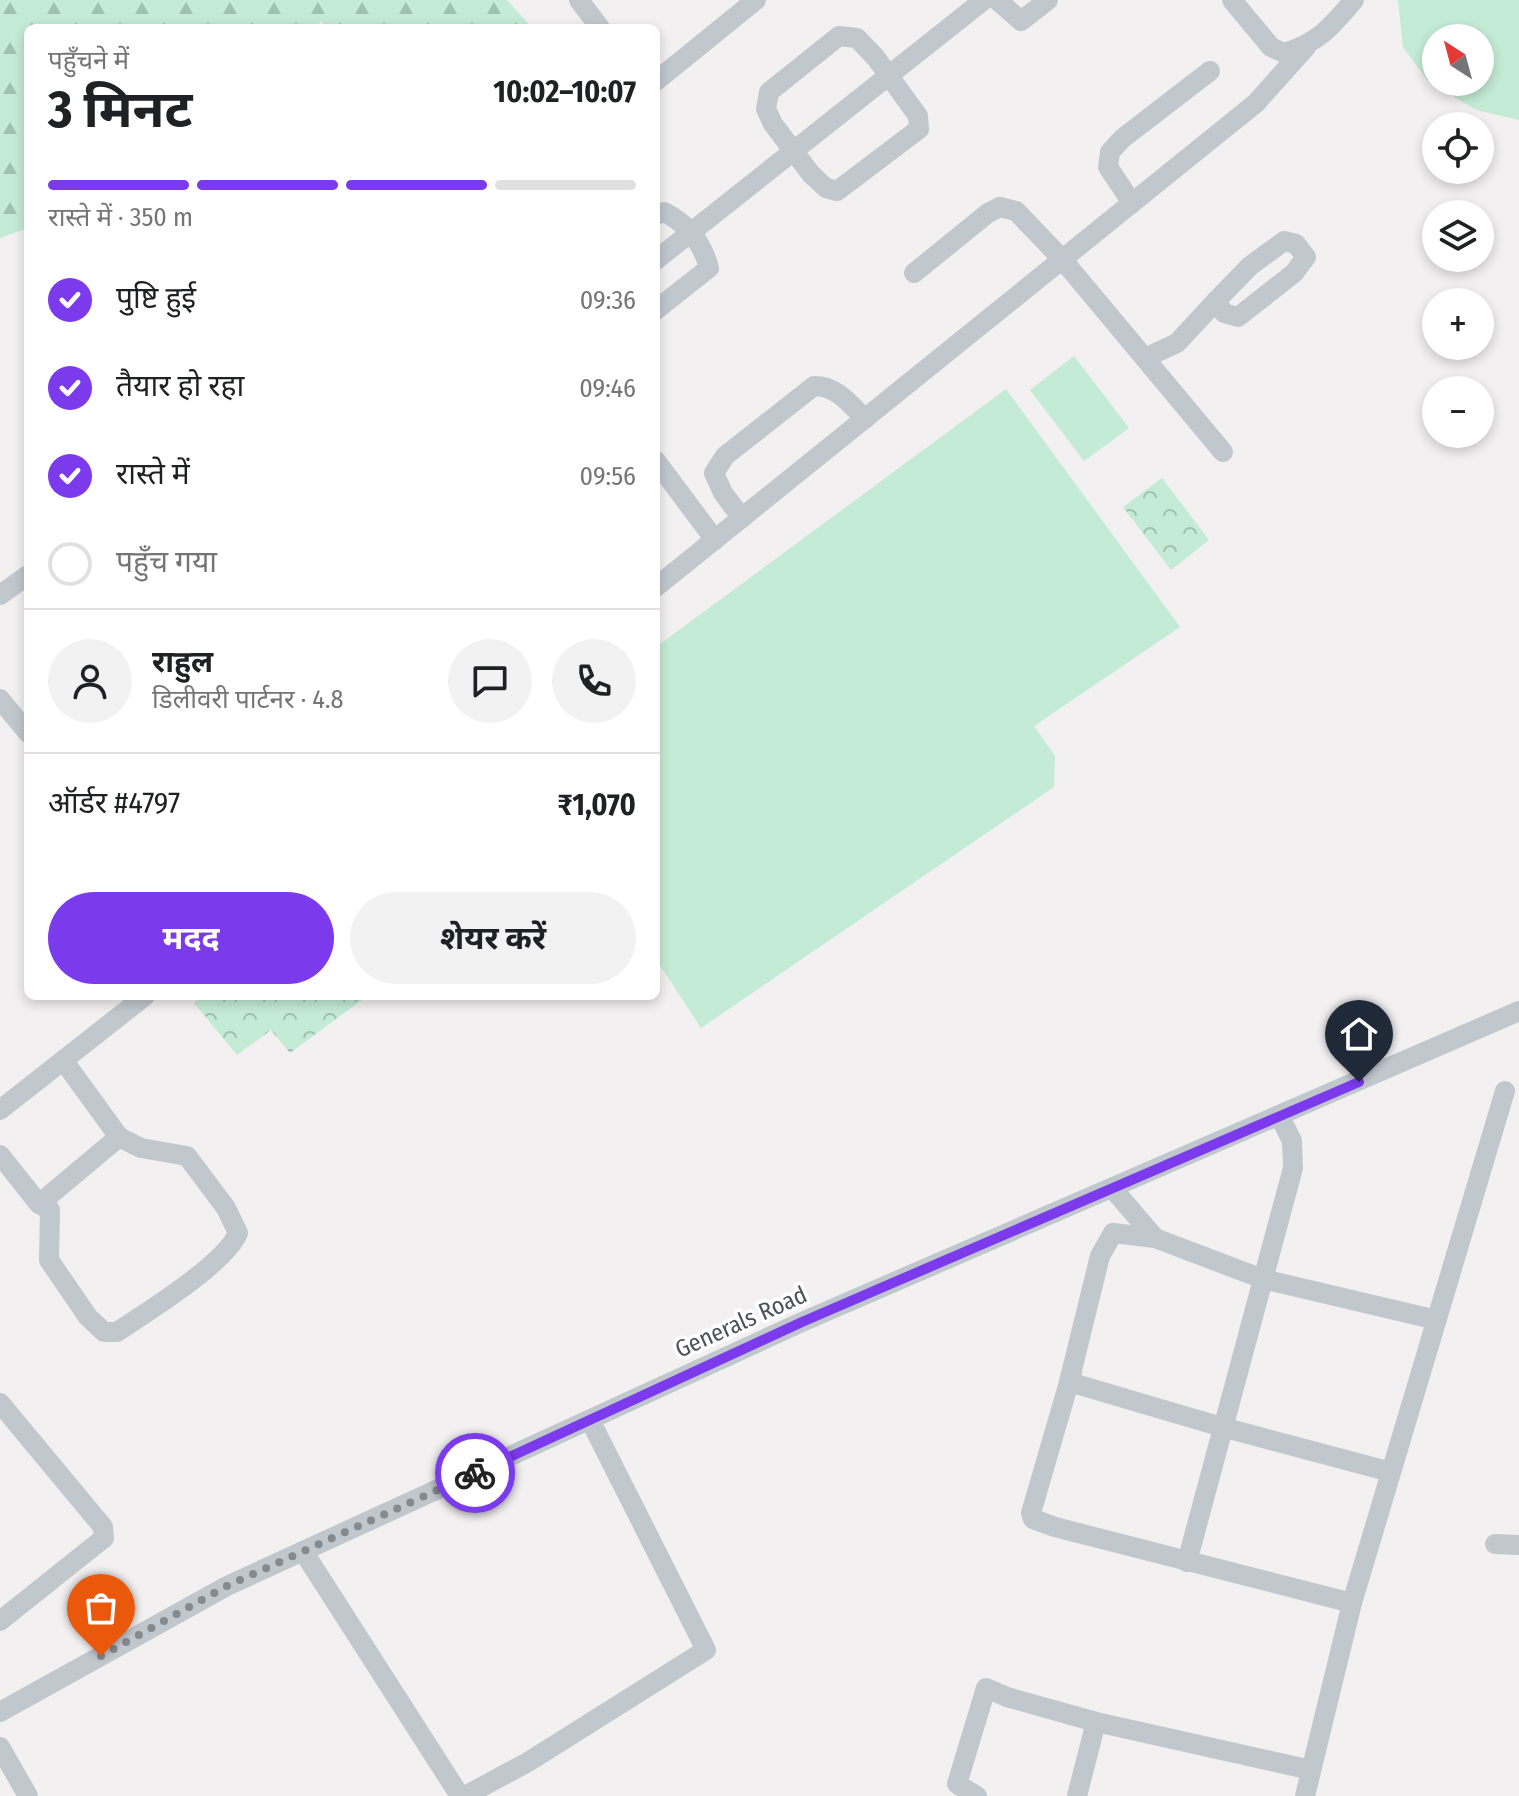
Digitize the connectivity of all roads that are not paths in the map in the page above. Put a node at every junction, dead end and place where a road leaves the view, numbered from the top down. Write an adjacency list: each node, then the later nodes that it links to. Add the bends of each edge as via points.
1 (579, 0): 8 (street)
2 (756, 0): 12 (street)
3 (984, 0): 11 (street)
4 (997, 0): 5 (street, via 1021,21)
5 (1048, 0)
6 (1232, 0): 9 (street, via 1271,47 1284,53)
7 (1354, 0): 9 (street)
8 (597, 24)
9 (1306, 47): 14 (street, via 1256,103)
10 (1210, 71): 14 (street, via 1110,152 1108,167)
11 (889, 75): 13 (street); 13 (street, via 857,38 839,36 800,65 769,92 766,109); 13 (street, via 918,116 919,129 837,191 811,174)
12 (660, 78)
13 (794, 150): 16 (street)
14 (1132, 203): 18 (street)
15 (660, 214): 16 (street, via 679,219)
16 (691, 231): 17 (street); 21 (street, via 709,268)
17 (660, 257)
18 (1062, 259): 19 (street, via 1016,211 1000,207); 22 (street); 23 (street)
19 (914, 273)
20 (1216, 301): 22 (street, via 1177,343)
21 (660, 307)
22 (1145, 358): 24 (street)
23 (865, 419): 26 (street); 26 (street, via 841,395 827,386 814,386 725,456 714,473)
24 (1223, 452)
25 (660, 466): 27 (street)
26 (742, 518): 27 (street)
27 (715, 540): 29 (street)
28 (24, 578): 30 (street)
29 (660, 584)
30 (0, 595)
31 (0, 699): 32 (street)
32 (24, 728)
33 (140, 1000): 35 (street)
34 (1519, 1011): 38 (street, Generals Road)
35 (63, 1060): 37 (street); 39 (street)
36 (1505, 1091): 45 (street)
37 (0, 1110)
38 (1280, 1117): 41 (street, Generals Road); 44 (street, via 1292,1141 1293,1168)
39 (119, 1137): 42 (street); 42 (street, via 141,1148 187,1156 226,1208 238,1233 234,1243 197,1276 117,1332 104,1332 49,1260 50,1210)
40 (0, 1155): 42 (street)
41 (1113, 1189): 43 (street); 48 (street, Generals Road)
42 (39, 1204)
43 (1155, 1238): 44 (street); 46 (street, via 1113,1233 1100,1256)
44 (1263, 1279): 45 (street); 49 (street)
45 (1437, 1320): 50 (street)
46 (1072, 1372): 49 (street, via 1069,1382); 54 (street, via 1033,1519)
47 (0, 1403): 56 (street, via 103,1527 104,1538)
48 (590, 1420): 53 (street, Generals Road); 62 (street, via 706,1650 528,1762)
49 (1222, 1427): 50 (street); 54 (street)
50 (1391, 1472): 55 (street)
51 (1495, 1544): 52 (street)
52 (1519, 1545)
53 (303, 1551): 57 (street, Generals Road, via 227,1586); 62 (street)
54 (1187, 1562): 55 (street)
55 (1352, 1603): 60 (street)
56 (0, 1621)
57 (0, 1712)
58 (1096, 1722): 60 (street); 63 (street, via 986,1688 957,1784); 64 (street)
59 (0, 1747): 61 (street)
60 (1311, 1770): 65 (street)
61 (28, 1796)
62 (463, 1796)
63 (977, 1796)
64 (1077, 1796)
65 (1305, 1796)

